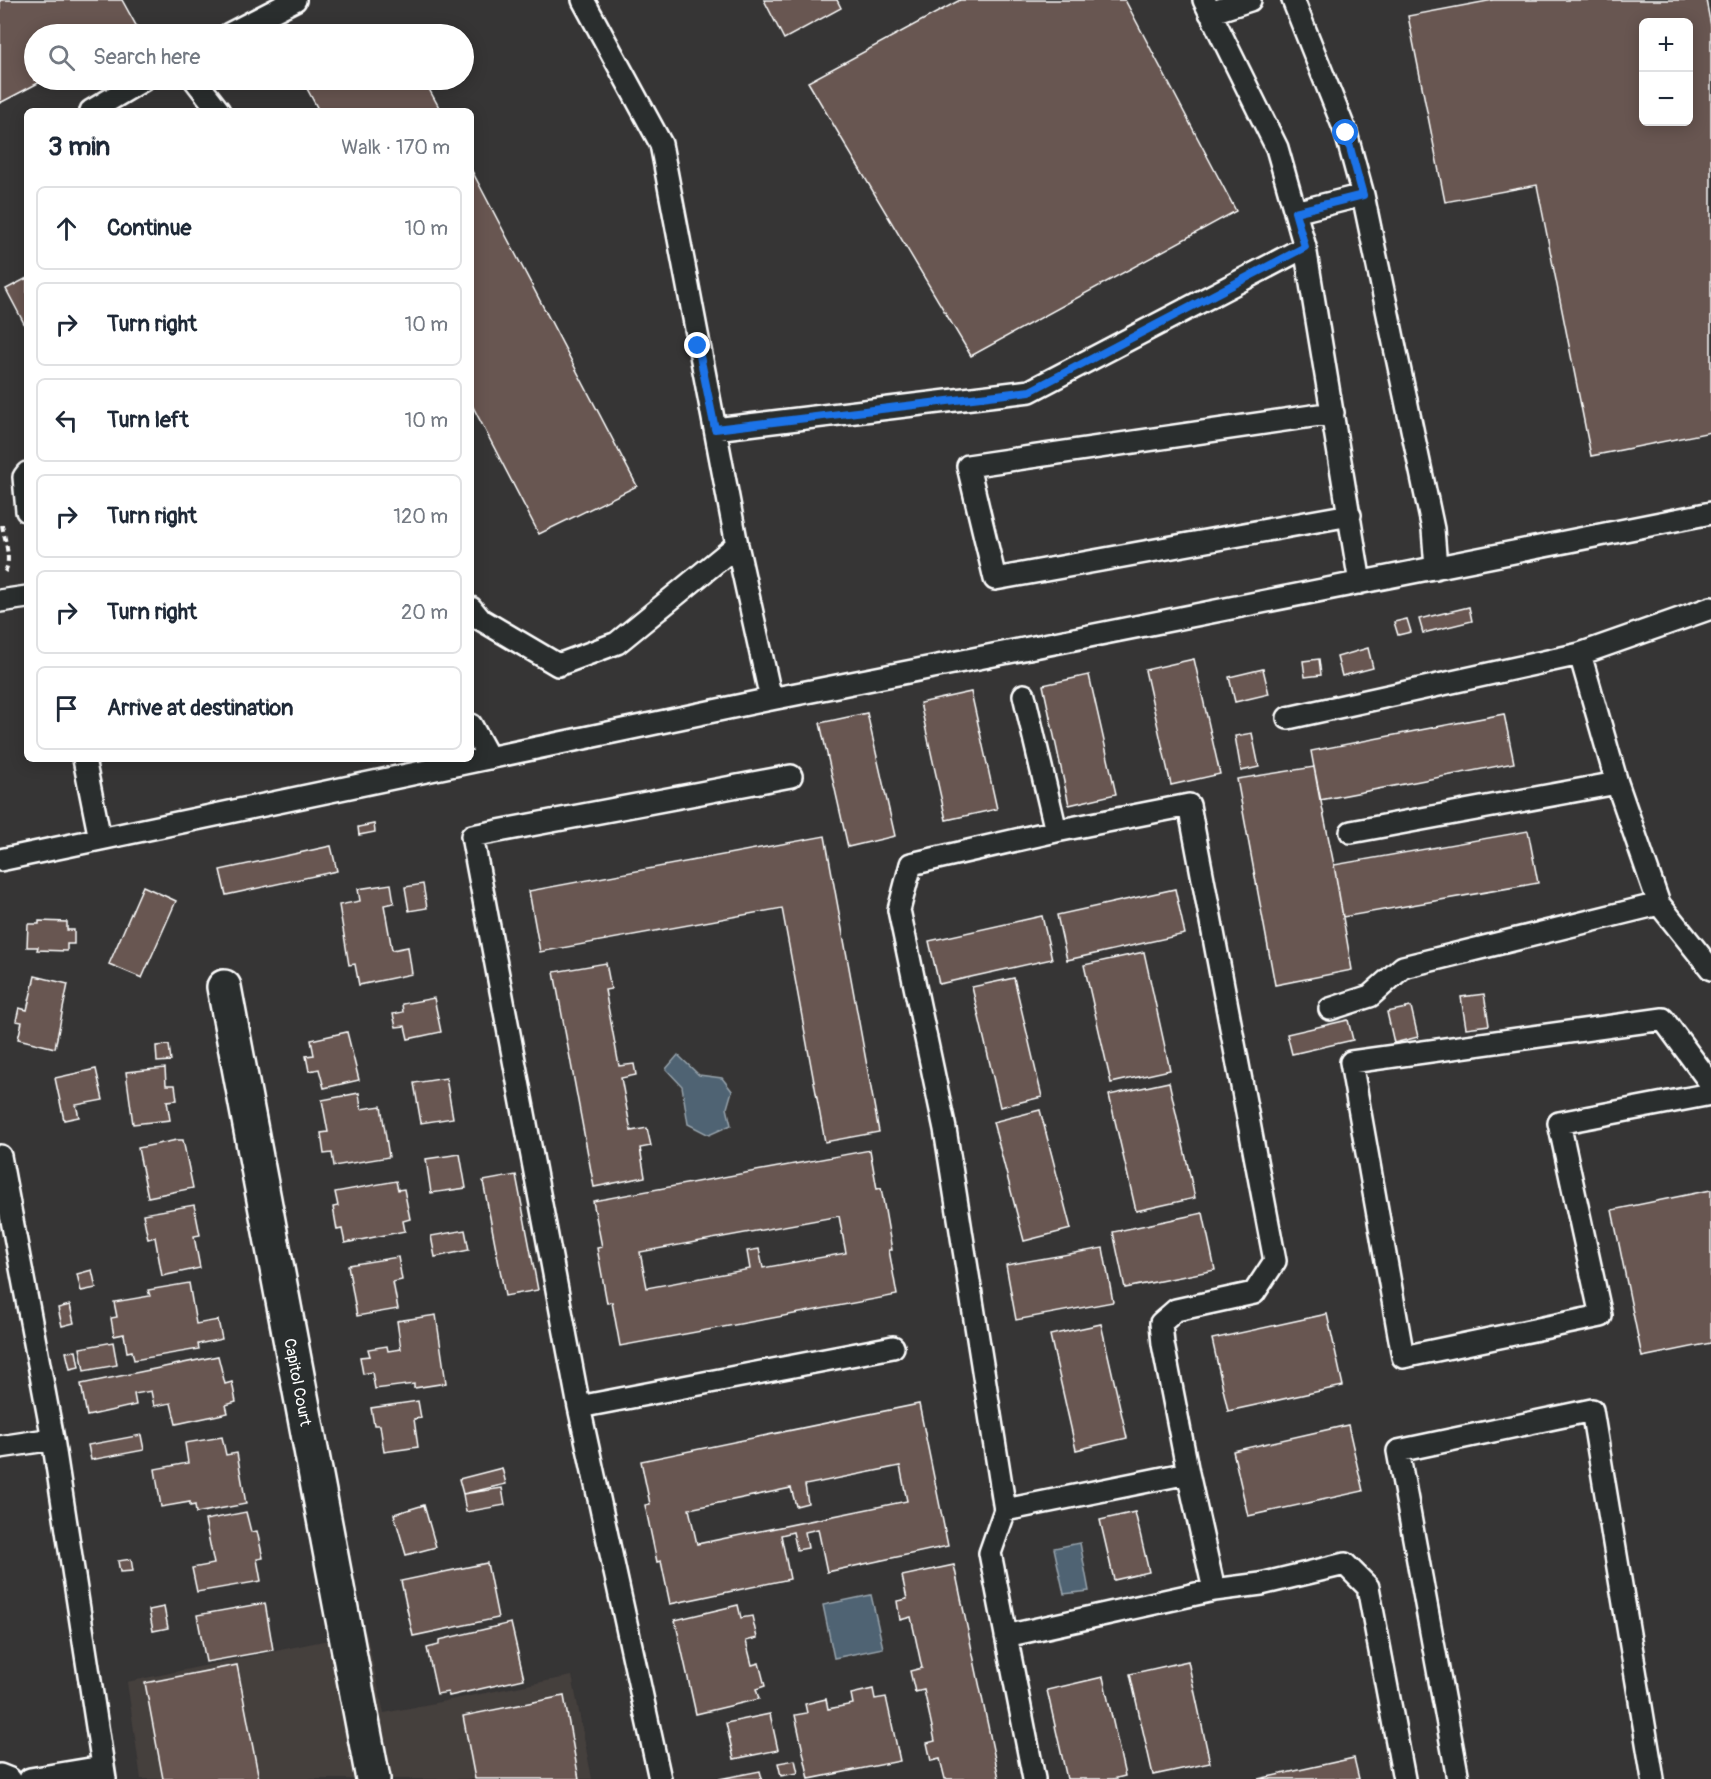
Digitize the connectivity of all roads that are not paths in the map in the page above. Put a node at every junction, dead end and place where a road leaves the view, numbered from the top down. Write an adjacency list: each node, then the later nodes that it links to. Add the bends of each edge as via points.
1 (295, 0): 6 (lane)
2 (583, 0): 15 (lane, via 661,144)
3 (1250, 0): 5 (lane)
4 (1293, 0): 11 (lane, via 1346,133)
5 (1207, 6): 12 (lane, via 1277,148)
6 (248, 24)
7 (126, 90): 9 (lane)
8 (203, 90): 10 (lane)
9 (96, 108)
10 (217, 108)
11 (1363, 195): 12 (lane); 19 (lane, via 1433,529)
12 (1295, 212): 13 (lane)
13 (1305, 247): 14 (lane); 15 (lane, via 1030,391)
14 (1333, 413): 17 (lane); 17 (lane, via 968,466 995,579)
15 (715, 429): 18 (lane)
16 (1711, 513): 19 (lane)
17 (1350, 515): 20 (lane)
18 (737, 545): 24 (lane, via 618,643 558,665); 27 (lane)
19 (1436, 568): 20 (lane)
20 (1360, 583): 27 (lane)
21 (24, 597): 22 (lane)
22 (0, 601)
23 (1711, 608): 25 (lane)
24 (474, 612)
25 (1580, 654): 28 (lane); 35 (lane)
26 (1024, 694): 36 (lane)
27 (771, 699): 30 (lane)
28 (1288, 718)
29 (474, 730): 30 (lane)
30 (489, 758): 31 (lane)
31 (474, 761)
32 (85, 762): 38 (lane)
33 (470, 762): 38 (lane)
34 (791, 776): 48 (lane, via 472,836)
35 (1617, 783): 37 (lane); 40 (lane)
36 (1056, 831): 51 (lane, via 1189,805 1275,1261 1254,1293 1176,1310 1161,1323); 52 (lane, via 911,864 899,910 945,1129)
37 (1351, 832)
38 (100, 839): 39 (lane)
39 (0, 860)
40 (1659, 904): 41 (lane); 43 (lane, via 1403,967 1370,996)
41 (1711, 969)
42 (224, 987): 59 (street, Capitol Court)
43 (1330, 1009)
44 (1711, 1084): 45 (lane, via 1663,1018 1351,1062 1403,1357 1601,1316 1559,1123)
45 (1711, 1094)
46 (0, 1156): 49 (lane)
47 (893, 1347): 48 (lane)
48 (579, 1407): 60 (lane)
49 (52, 1439): 50 (lane); 55 (lane)
50 (0, 1447)
51 (1188, 1473): 52 (lane); 53 (lane)
52 (1005, 1510): 54 (lane, via 990,1552)
53 (1214, 1590): 54 (lane); 62 (lane, via 1261,1584 1345,1564 1368,1587)
54 (1006, 1636): 61 (lane)
55 (104, 1773): 58 (lane)
56 (0, 1775): 57 (lane)
57 (10, 1779)
58 (30, 1779)
59 (373, 1779)
60 (660, 1779)
61 (1034, 1779)
62 (1404, 1779)
63 (1458, 1779): 64 (lane, via 1398,1452 1592,1410)
64 (1653, 1779)

